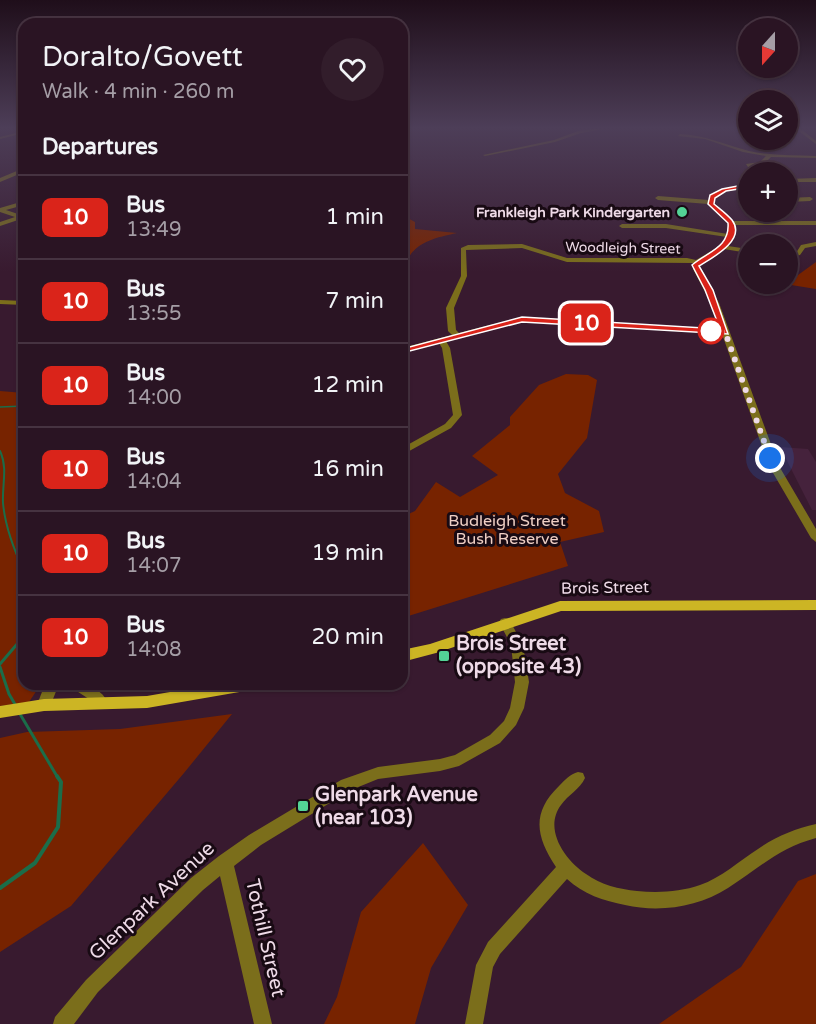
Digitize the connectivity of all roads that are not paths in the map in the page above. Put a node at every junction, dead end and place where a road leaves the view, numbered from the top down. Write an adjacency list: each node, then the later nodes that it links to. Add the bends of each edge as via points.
1 (816, 180): 2 (street)
2 (798, 181)
3 (738, 188): 7 (street, via 721,191)
4 (658, 198): 7 (street)
5 (810, 199): 6 (street)
6 (798, 200)
7 (710, 202): 12 (street)
8 (18, 205): 9 (street)
9 (0, 210): 10 (street)
10 (18, 217)
11 (18, 219): 14 (street)
12 (731, 223): 13 (street); 16 (street)
13 (816, 223)
14 (0, 224)
15 (622, 226): 16 (street, via 666,226)
16 (730, 236): 18 (street)
17 (816, 244): 20 (street, via 803,246)
18 (724, 247): 19 (street); 21 (street)
19 (738, 249)
20 (798, 254)
21 (697, 262): 24 (street, via 696,269 709,290); 25 (street, Woodleigh Street, via 567,260 522,246 471,246 462,250 464,276 450,308 452,331)
22 (0, 302): 23 (street)
23 (18, 303)
24 (725, 332): 25 (street, via 522,320); 29 (street, via 774,466)
25 (457, 335): 26 (street)
26 (441, 340): 27 (street); 28 (street, via 446,348 458,415 448,426)
27 (408, 348)
28 (408, 449)
29 (816, 538)
30 (816, 605): 31 (main road, Brois Street, via 574,604)
31 (505, 622): 32 (main road, Brois Street); 41 (street, Glenpark Avenue, via 517,645 522,682 509,725 495,739 459,760 378,773 346,785)
32 (408, 655)
33 (48, 690): 37 (street)
34 (85, 690): 36 (street, via 99,699)
35 (216, 690): 36 (main road, via 120,705)
36 (98, 703): 37 (main road)
37 (37, 706): 38 (main road)
38 (7, 711)
39 (578, 778): 42 (street, via 548,811 546,831)
40 (816, 831): 42 (street, via 793,837 711,888 687,897 658,901 624,899 594,888)
41 (225, 861): 43 (street, Glenpark Avenue, via 92,986); 44 (street, Tothill Street)
42 (565, 869): 45 (street, via 494,948 485,965)
43 (62, 1024)
44 (263, 1024)
45 (474, 1024)

